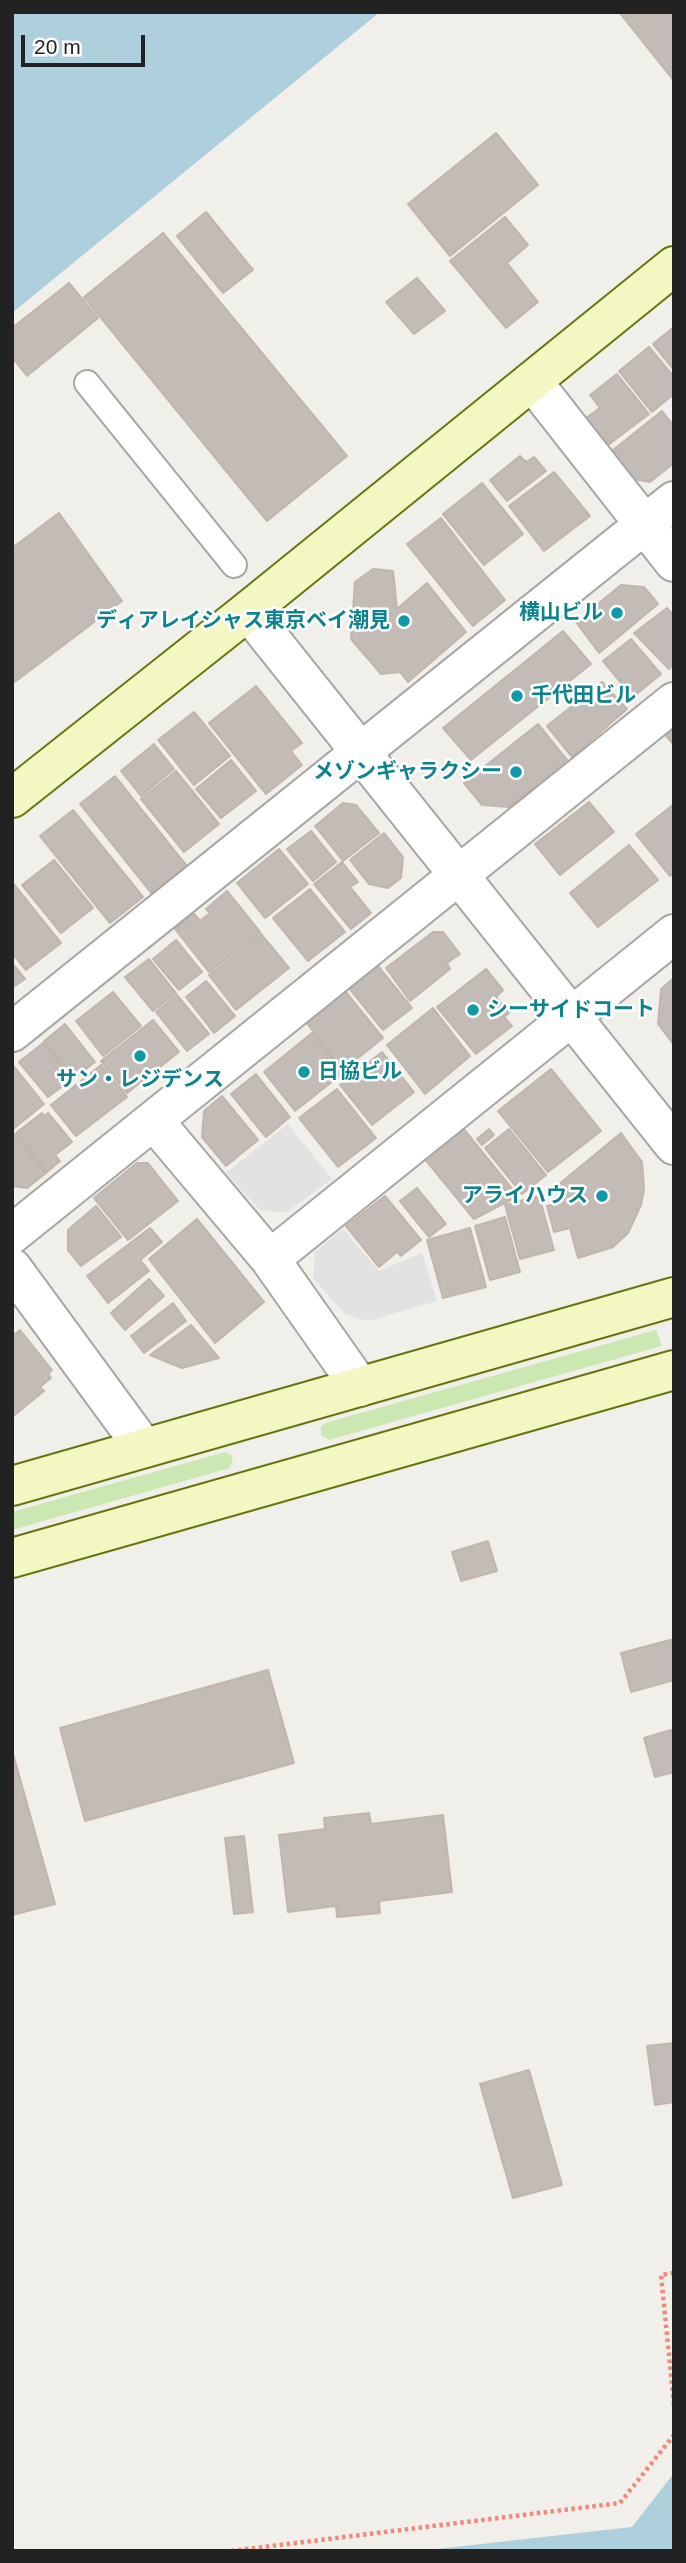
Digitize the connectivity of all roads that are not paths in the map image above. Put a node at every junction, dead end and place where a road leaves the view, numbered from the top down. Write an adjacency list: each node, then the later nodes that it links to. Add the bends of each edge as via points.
1 (674, 266): 2 (street)
2 (532, 381): 5 (street); 8 (street)
3 (87, 383): 7 (lane)
4 (674, 500): 5 (street)
5 (644, 524): 6 (street); 10 (street)
6 (674, 562)
7 (234, 565)
8 (248, 611): 10 (street); 11 (street)
9 (674, 702): 12 (street)
10 (362, 752): 12 (street); 15 (street)
11 (12, 798)
12 (457, 875): 14 (street); 16 (street)
13 (674, 934): 14 (street)
14 (571, 1018): 17 (street); 19 (street)
15 (12, 1032)
16 (154, 1121): 18 (street); 19 (street)
17 (674, 1145)
18 (12, 1234)
19 (270, 1259): 23 (street)
20 (12, 1268): 24 (street)
21 (674, 1297): 23 (street)
22 (674, 1370): 26 (street)
23 (360, 1387): 24 (street)
24 (144, 1448): 25 (street)
25 (12, 1486)
26 (12, 1558)

